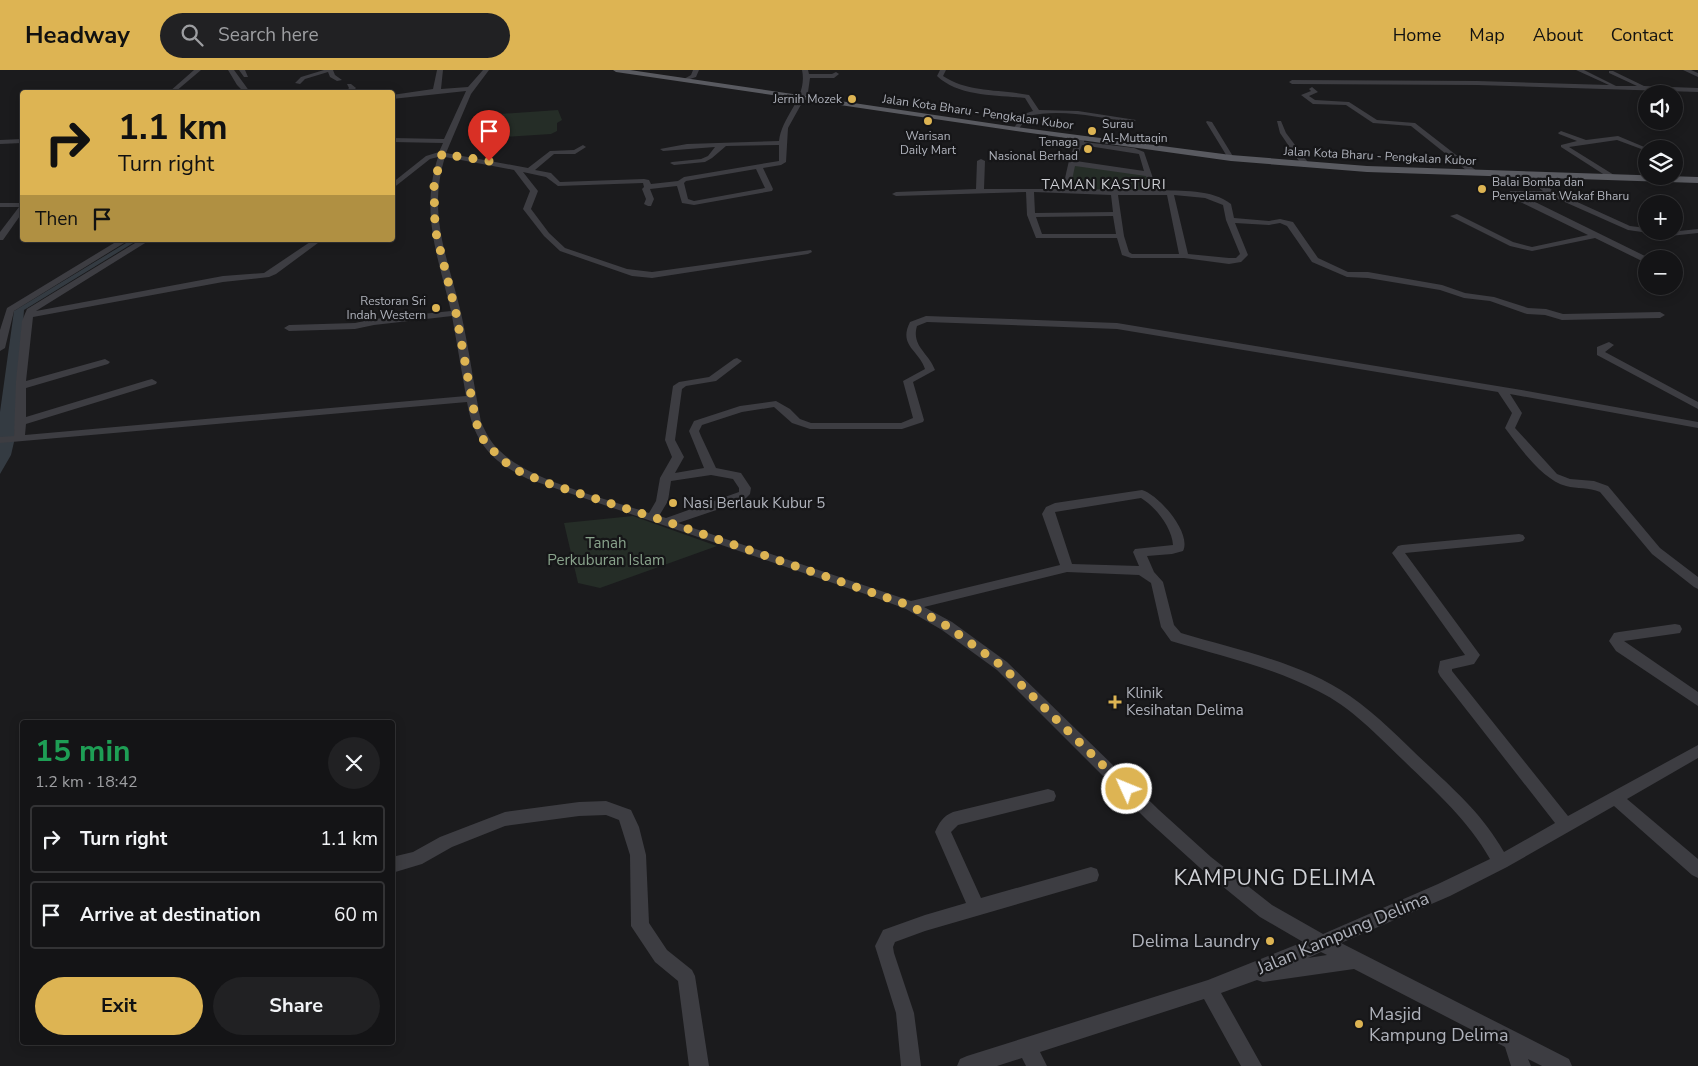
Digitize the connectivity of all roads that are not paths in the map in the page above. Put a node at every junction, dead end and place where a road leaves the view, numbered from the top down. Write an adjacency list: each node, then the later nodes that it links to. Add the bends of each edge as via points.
1 (198, 70): 26 (street)
2 (231, 70): 27 (street)
3 (330, 70): 16 (street, via 332,76); 20 (street, via 303,78)
4 (440, 70): 32 (street)
5 (486, 70): 25 (street)
6 (616, 70): 17 (main road, Jalan Kota Bharu - Pengkalan Kubor)
7 (696, 70): 17 (street, via 694,76)
8 (943, 70): 35 (street, via 940,76 951,84 1027,96)
9 (1579, 70): 15 (street)
10 (1686, 70): 14 (street)
11 (1612, 72): 18 (street)
12 (806, 73): 13 (street); 34 (street)
13 (836, 74)
14 (1698, 75)
15 (1590, 76): 18 (street, via 1607,81); 23 (street)
16 (339, 80)
17 (686, 80): 34 (main road, Jalan Kota Bharu - Pengkalan Kubor)
18 (1629, 81): 22 (street)
19 (1292, 82): 23 (street)
20 (298, 83)
21 (349, 85): 28 (street)
22 (1638, 85)
23 (1630, 88): 24 (street)
24 (1638, 88)
25 (469, 89): 32 (street); 50 (street)
26 (174, 90)
27 (245, 90)
28 (350, 90)
29 (1312, 90): 60 (street, via 1315,92 1304,95 1312,102 1347,103 1375,122 1414,125)
30 (1683, 90): 31 (street)
31 (1698, 90)
32 (435, 91): 33 (street)
33 (395, 98)
34 (803, 98): 39 (main road, Jalan Kota Bharu - Pengkalan Kubor); 45 (street, via 786,124)
35 (1037, 112): 36 (street, via 1064,111); 39 (street, via 1026,114)
36 (1133, 120)
37 (1209, 122): 52 (street)
38 (1280, 122): 56 (street, via 1283,133)
39 (1016, 129): 42 (main road, Jalan Kota Bharu - Pengkalan Kubor)
40 (1561, 133): 46 (street)
41 (395, 140): 50 (street)
42 (1081, 140): 52 (main road, Jalan Kota Bharu - Pengkalan Kubor); 55 (street); 61 (street, via 1139,152 1144,156)
43 (20, 141): 44 (street)
44 (0, 142)
45 (782, 142): 47 (street); 57 (street, via 782,162)
46 (1585, 142): 48 (street, via 1618,138); 63 (street, via 1562,146)
47 (721, 145): 51 (street); 54 (street, via 705,160)
48 (1638, 146)
49 (583, 147): 59 (street, via 575,152 552,152)
50 (444, 148): 58 (street); 66 (street); 94 (street, via 434,184 435,229)
51 (663, 149)
52 (1231, 158): 56 (main road, Jalan Kota Bharu - Pengkalan Kubor)
53 (981, 161): 68 (street)
54 (674, 163)
55 (1072, 163): 61 (street); 71 (street)
56 (1306, 165): 60 (main road, Jalan Kota Bharu - Pengkalan Kubor)
57 (759, 166): 65 (street, via 686,178); 65 (street, via 769,189 690,203 685,201)
58 (517, 168): 59 (street); 91 (street, via 534,191 527,209 553,241 562,250 615,270 652,275)
59 (529, 171): 67 (street, via 549,175 558,184 644,181)
60 (1474, 172): 62 (main road, Jalan Kota Bharu - Pengkalan Kubor)
61 (1148, 174): 70 (street)
62 (1528, 174): 63 (main road, Jalan Kota Bharu - Pengkalan Kubor); 72 (street)
63 (1611, 177): 64 (main road, Jalan Kota Bharu - Pengkalan Kubor)
64 (1698, 180)
65 (680, 183): 67 (street)
66 (395, 184)
67 (648, 186): 76 (street)
68 (980, 190): 69 (street); 75 (street)
69 (1030, 190): 71 (street); 81 (street)
70 (1154, 191): 73 (street); 74 (street)
71 (1066, 192): 73 (street)
72 (1550, 192): 84 (street, via 1634,230 1670,234); 86 (street, via 1513,193)
73 (1114, 193): 80 (street)
74 (1170, 193): 83 (street, via 1224,201); 92 (street)
75 (896, 194)
76 (648, 204)
77 (0, 205): 78 (street)
78 (20, 206)
79 (20, 209): 87 (street)
80 (1118, 214): 81 (street); 85 (street)
81 (1031, 215): 85 (street, via 1039,236)
82 (1454, 216): 86 (street, via 1510,244 1532,249)
83 (1230, 220): 92 (street, via 1244,255 1242,258 1229,261); 96 (street, via 1290,224 1315,260 1347,274 1442,288 1562,317)
84 (1698, 231)
85 (1120, 236): 92 (street, via 1124,253 1131,256)
86 (1594, 236): 93 (street)
87 (0, 238)
88 (122, 242): 99 (street, via 10,310)
89 (143, 242): 95 (street, via 33,308)
90 (315, 242): 95 (street, via 266,275 223,279)
91 (808, 252)
92 (1184, 256)
93 (1638, 256)
94 (456, 313): 97 (street, via 353,326); 105 (street)
95 (29, 315): 103 (street)
96 (1660, 315)
97 (289, 328)
98 (1609, 345): 106 (street, via 1600,353)
99 (0, 348)
100 (105, 362): 103 (street)
101 (738, 362): 112 (street, via 712,379 677,388 670,440 678,461)
102 (152, 382): 107 (street)
103 (21, 386): 107 (street)
104 (1502, 390): 108 (street); 111 (street, via 1112,325 926,319 913,324 910,332 915,349 930,370 908,381 919,420 902,426 810,426 796,422 776,404 740,409 698,423 694,431); 118 (street, via 1517,412 1510,428 1548,474 1568,483 1604,488 1656,551)
105 (471, 399): 109 (street); 113 (street, via 482,438 514,469)
106 (1698, 406)
107 (21, 422): 109 (street)
108 (1698, 426)
109 (18, 438): 110 (street)
110 (0, 440)
111 (711, 471): 112 (street); 114 (street, via 737,476 745,488 744,494)
112 (666, 478): 113 (street, via 662,501)
113 (653, 517): 114 (street)
114 (668, 522): 119 (street)
115 (1520, 538): 125 (street, via 1402,549 1398,553 1473,655 1472,659 1445,665 1445,672)
116 (1067, 568): 117 (street); 117 (street, via 1048,514 1050,510 1142,494 1152,499 1176,530 1180,543 1176,549 1139,552); 119 (street)
117 (1148, 573): 126 (street, via 1160,589 1168,627 1176,636 1272,665 1346,700 1468,813)
118 (1698, 584)
119 (911, 606): 131 (street, via 947,626 1002,666 1205,862 1266,911)
120 (1675, 629): 121 (street, via 1616,641)
121 (1698, 700)
122 (1698, 751): 124 (street, Jalan Kampung Delima)
123 (1048, 796): 130 (street, via 953,819 945,827 943,832)
124 (1614, 797): 125 (street, Jalan Kampung Delima); 128 (street)
125 (1566, 825): 126 (street, Jalan Kampung Delima)
126 (1501, 862): 131 (street, Jalan Kampung Delima)
127 (395, 864): 137 (street, via 416,859 446,842 505,819 552,811 606,808 626,815 638,855 640,926 661,956 686,976)
128 (1698, 870)
129 (1092, 875): 130 (street)
130 (978, 908): 138 (street, via 895,933 886,940 885,953 905,1013)
131 (1322, 943): 132 (street); 133 (street, Jalan Kampung Delima)
132 (1354, 960): 133 (street); 135 (street)
133 (1244, 976): 134 (street, Jalan Kampung Delima)
134 (1208, 989): 136 (street, Jalan Kampung Delima); 141 (street)
135 (1512, 1040): 142 (street); 143 (street)
136 (1027, 1048): 139 (street, Jalan Kampung Delima); 140 (street)
137 (699, 1066)
138 (911, 1066)
139 (967, 1066)
140 (1037, 1066)
141 (1252, 1066)
142 (1521, 1066)
143 (1562, 1066)

